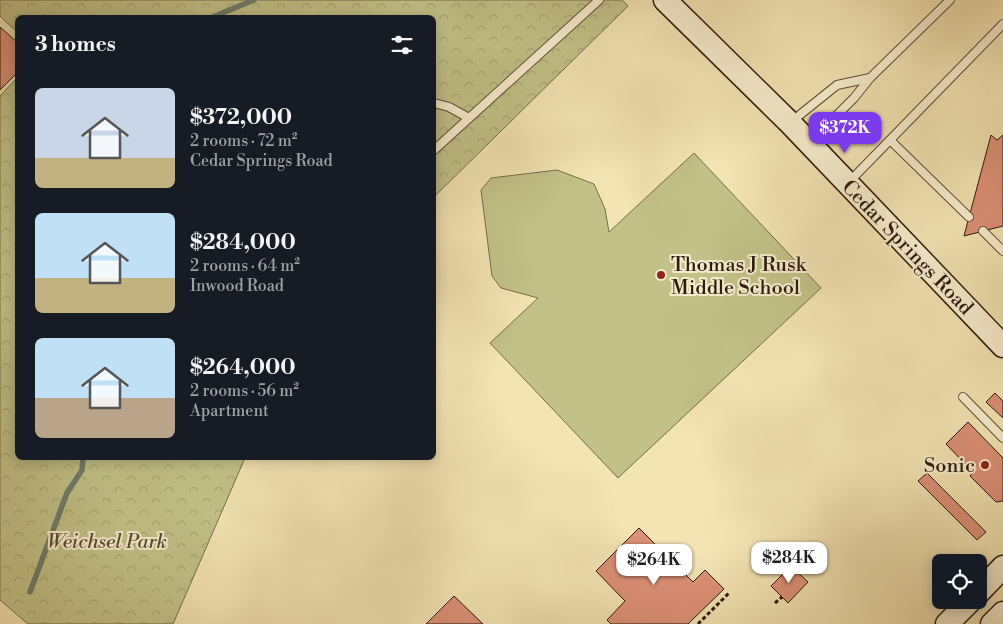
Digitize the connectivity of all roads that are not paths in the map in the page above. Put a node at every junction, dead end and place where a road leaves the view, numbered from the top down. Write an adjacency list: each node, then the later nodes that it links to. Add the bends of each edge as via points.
1 (599, 0): 7 (lane)
2 (665, 0): 8 (main road, Cedar Springs Road)
3 (950, 0): 5 (lane)
4 (1003, 24): 9 (lane)
5 (870, 78): 8 (lane, via 837,85); 10 (lane)
6 (436, 104): 7 (lane)
7 (469, 118): 11 (lane)
8 (790, 123): 10 (main road, Cedar Springs Road)
9 (890, 140): 12 (lane); 13 (lane)
10 (809, 144): 12 (main road, Cedar Springs Road)
11 (436, 148)
12 (847, 183): 16 (main road, Cedar Springs Road)
13 (969, 217)
14 (983, 231): 15 (lane)
15 (1003, 251)
16 (1000, 337)
17 (963, 397): 18 (lane)
18 (1003, 438)
19 (1003, 568): 20 (main road)
20 (987, 584)
21 (962, 609): 23 (main road)
22 (1003, 612): 24 (main road)
23 (947, 624)
24 (992, 624)

